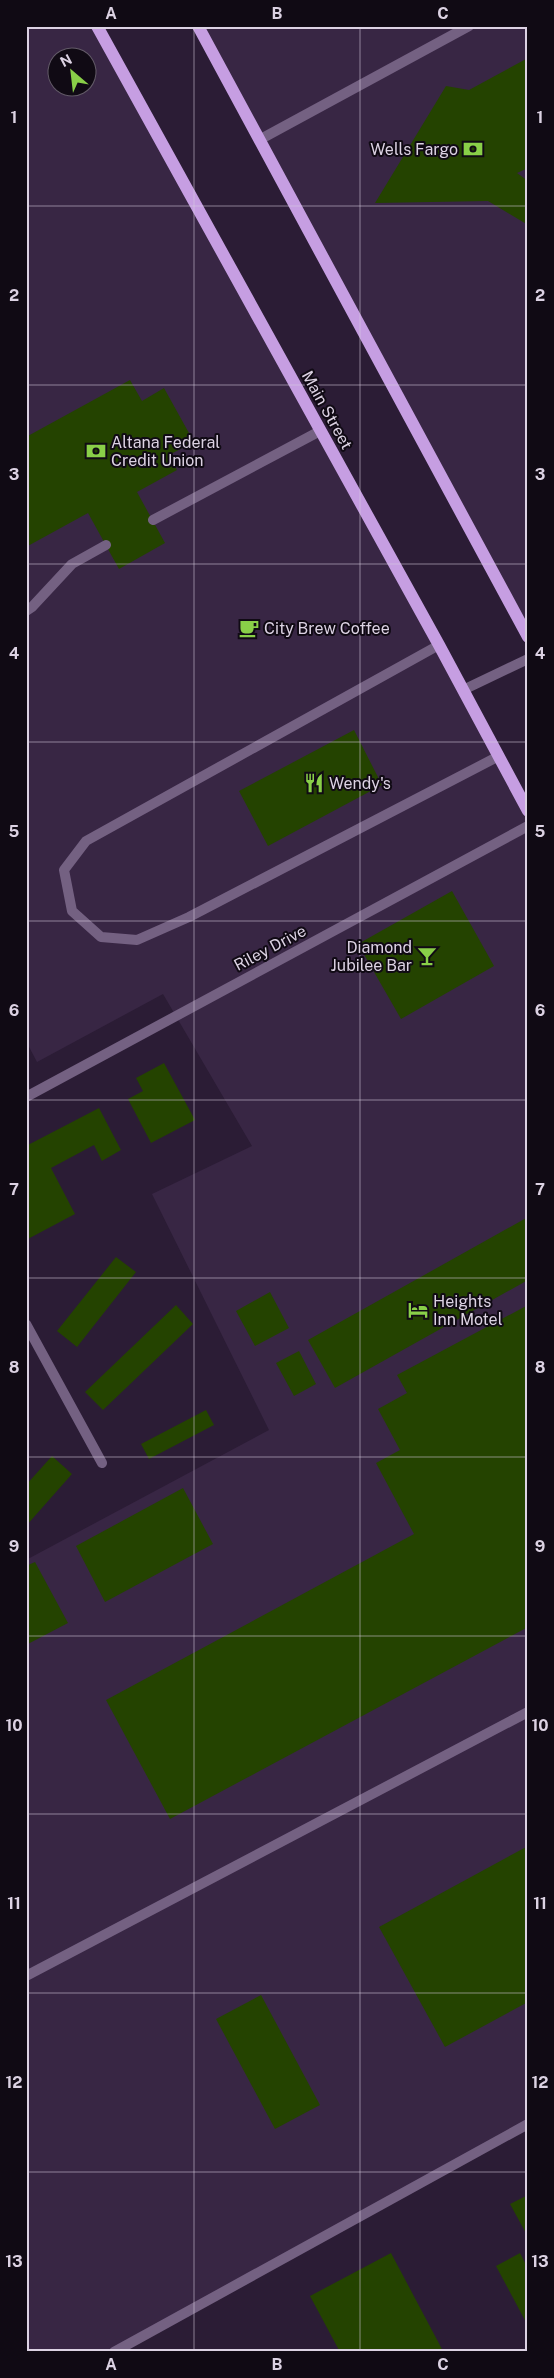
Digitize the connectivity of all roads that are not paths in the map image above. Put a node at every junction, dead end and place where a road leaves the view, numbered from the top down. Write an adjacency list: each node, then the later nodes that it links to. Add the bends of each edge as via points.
1 (97, 26): 5 (main road, Main Street)
2 (198, 26): 4 (main road)
3 (469, 26): 4 (street)
4 (259, 140): 9 (main road)
5 (320, 431): 6 (street); 10 (main road, Main Street)
6 (153, 520)
7 (106, 545): 8 (street, via 72,564)
8 (26, 610)
9 (528, 637)
10 (438, 645): 12 (main road, Main Street); 13 (street, via 86,841 64,870 72,911 100,937 138,940 189,918)
11 (528, 659): 12 (street)
12 (463, 690): 13 (main road, Main Street)
13 (498, 756): 14 (main road, Main Street)
14 (528, 810)
15 (528, 826): 16 (street, Riley Drive)
16 (26, 1097)
17 (26, 1324): 18 (street)
18 (102, 1463)
19 (528, 1712): 20 (street)
20 (26, 1976)
21 (528, 2124): 22 (street)
22 (114, 2352)

